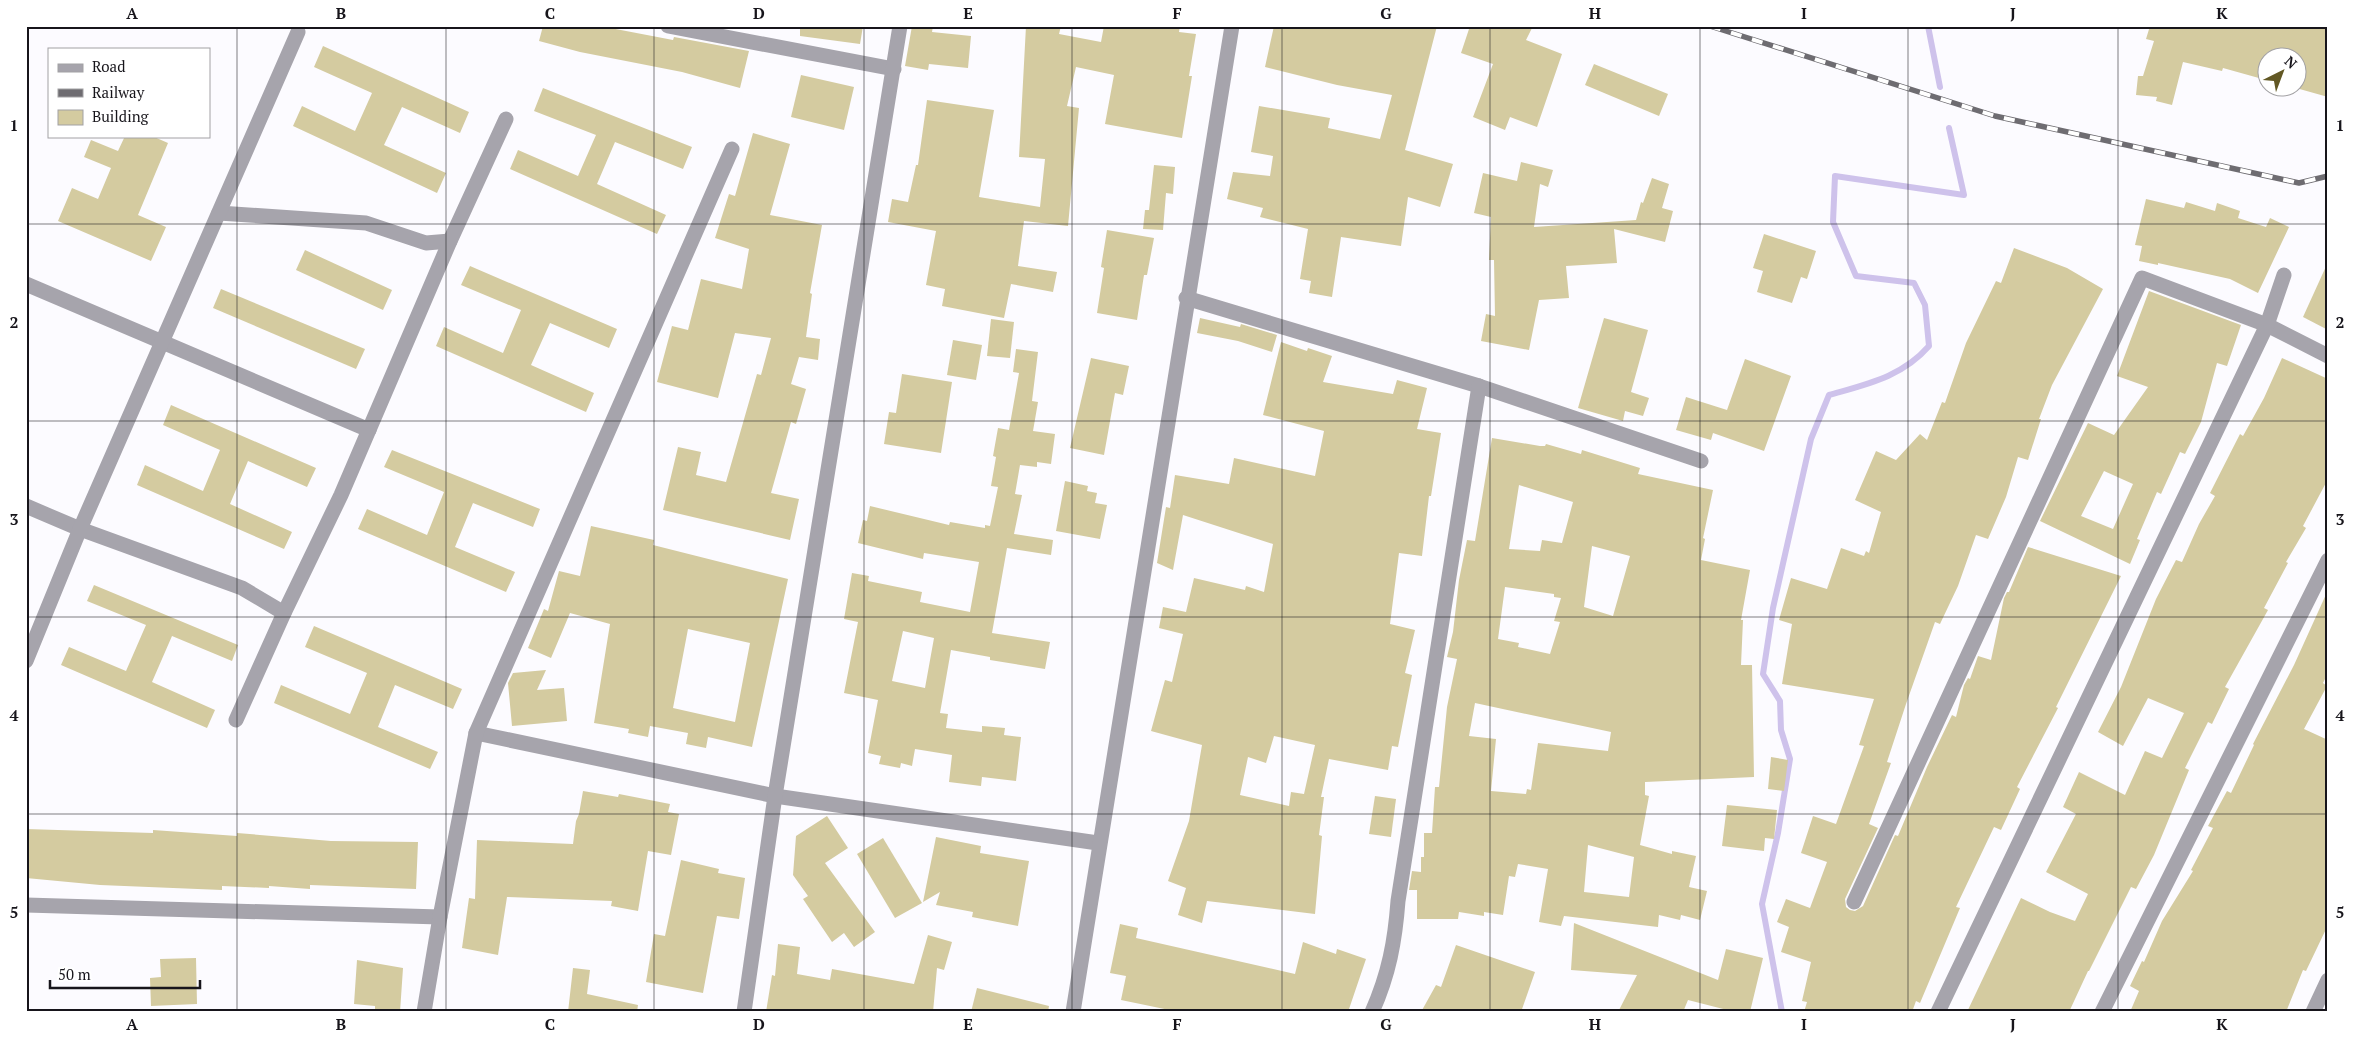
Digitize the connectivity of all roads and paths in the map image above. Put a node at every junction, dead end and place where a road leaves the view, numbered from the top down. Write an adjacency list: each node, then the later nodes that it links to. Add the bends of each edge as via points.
1 (668, 26): 5 (street)
2 (900, 26): 5 (street)
3 (1232, 26): 12 (street)
4 (298, 32): 8 (street)
5 (894, 69): 26 (street)
6 (506, 119): 9 (street)
7 (732, 149): 25 (street)
8 (219, 213): 9 (street, via 366,223 426,243); 14 (street)
9 (450, 241): 17 (street)
10 (2284, 275): 13 (street)
11 (26, 284): 14 (street)
12 (1186, 298): 16 (street); 27 (street)
13 (2267, 325): 15 (street); 28 (street, via 2142,278); 36 (street)
14 (162, 342): 17 (street); 20 (street)
15 (2328, 356)
16 (1479, 386): 18 (street); 35 (street, via 1398,901 1395,940 1384,985)
17 (369, 430): 22 (street)
18 (1700, 461)
19 (26, 506): 20 (street)
20 (80, 529): 22 (street, via 242,588); 23 (street)
21 (2328, 560): 37 (street)
22 (284, 613): 24 (street)
23 (26, 661)
24 (236, 720)
25 (476, 733): 26 (street); 30 (street)
26 (775, 796): 27 (street); 33 (street)
27 (1098, 843): 34 (street)
28 (1854, 902)
29 (26, 905): 30 (street)
30 (440, 917): 32 (street)
31 (2328, 980): 38 (street)
32 (424, 1012)
33 (744, 1012)
34 (1072, 1012)
35 (1372, 1012)
36 (1938, 1012)
37 (2102, 1012)
38 (2313, 1012)

